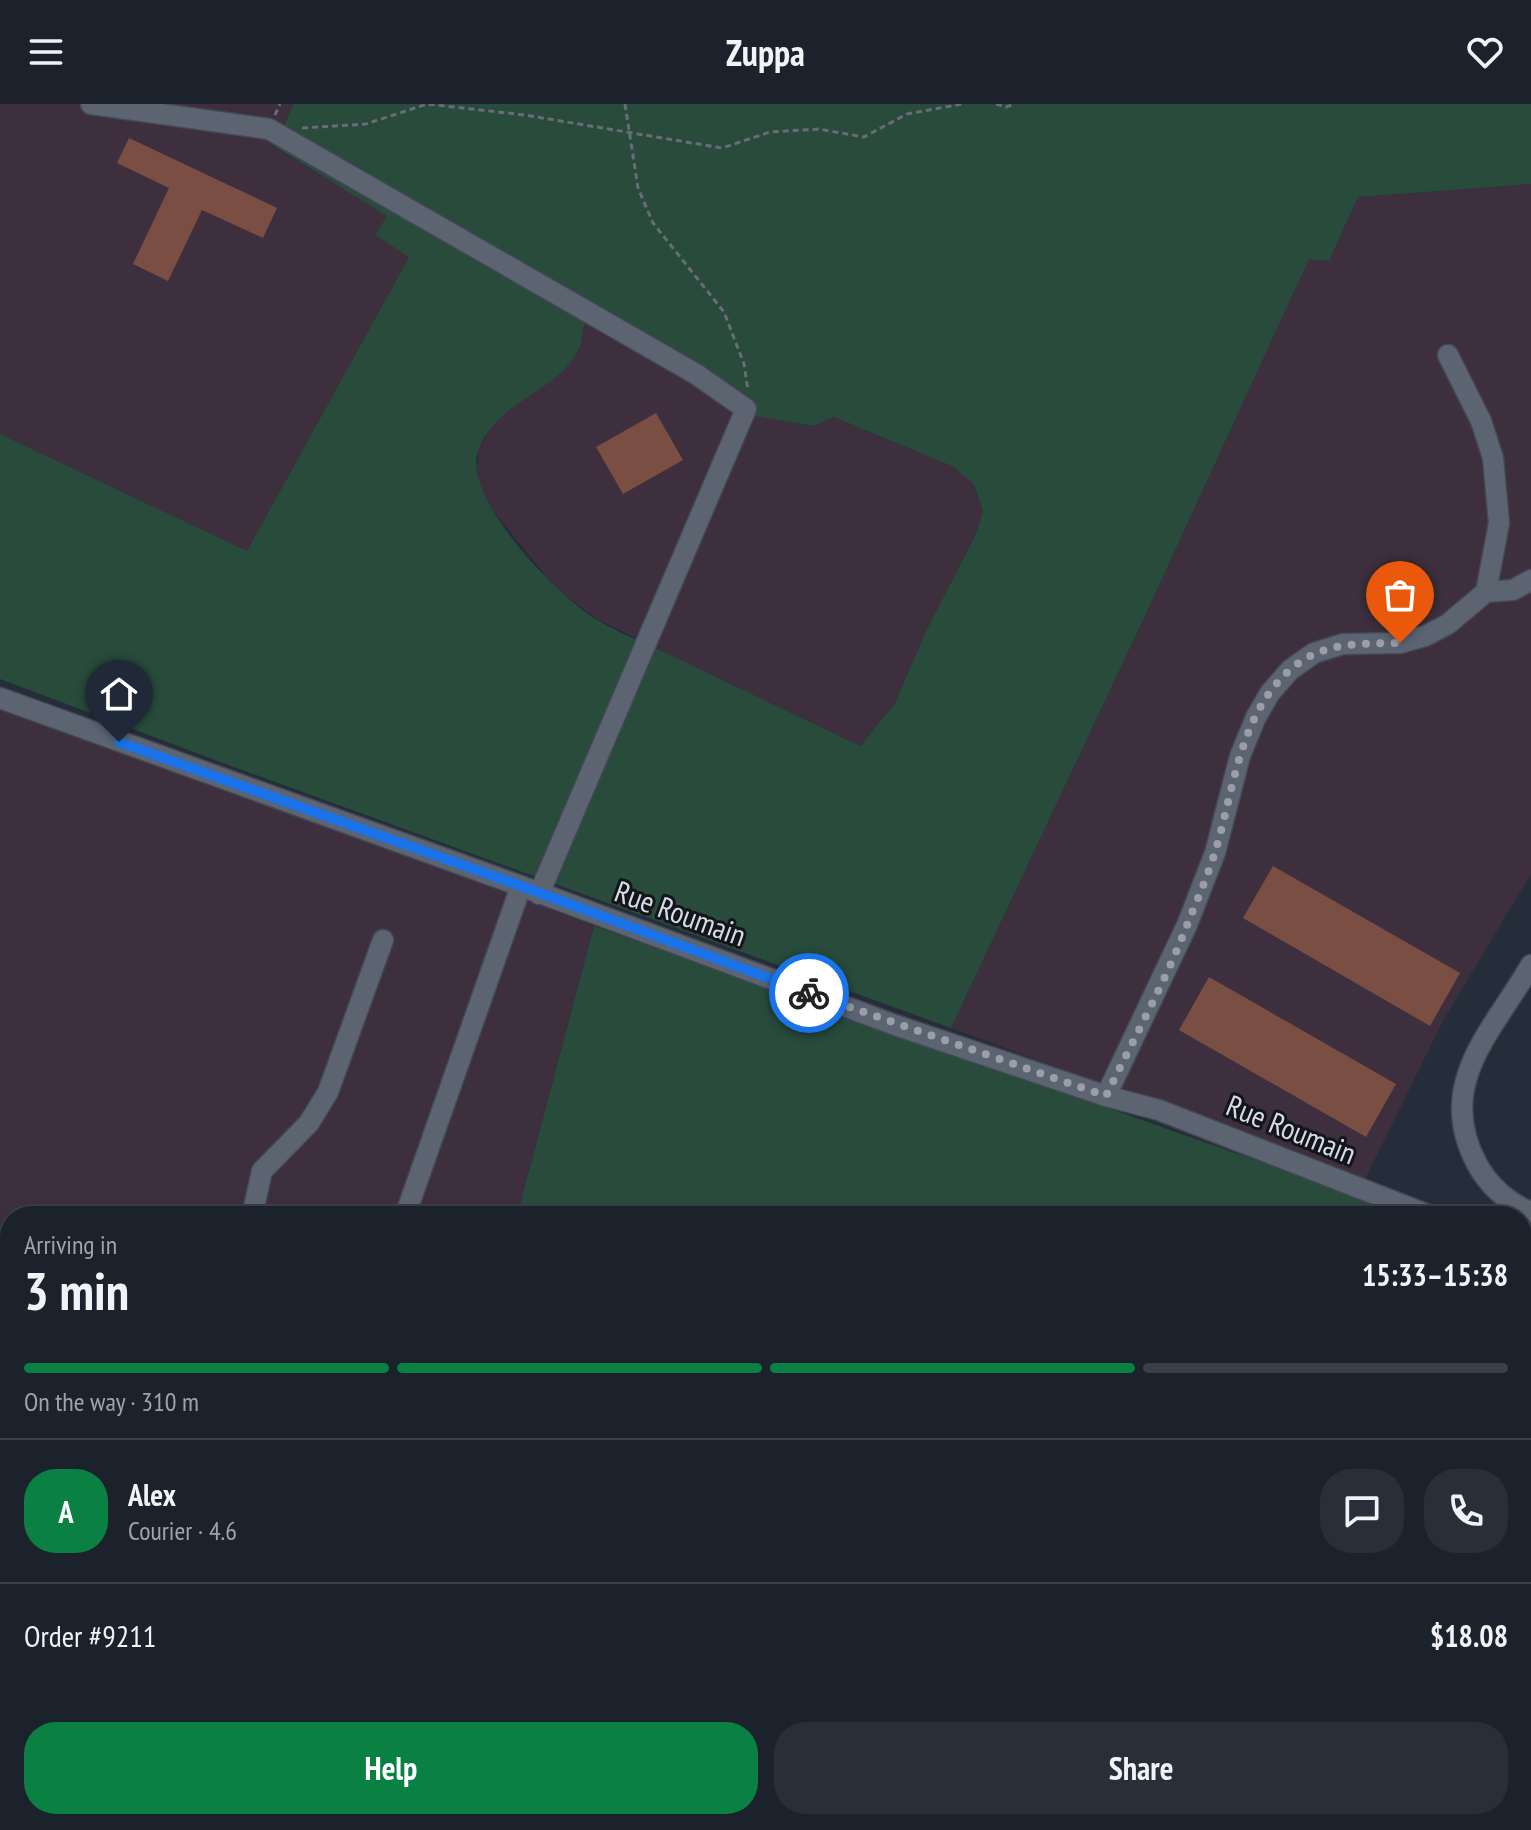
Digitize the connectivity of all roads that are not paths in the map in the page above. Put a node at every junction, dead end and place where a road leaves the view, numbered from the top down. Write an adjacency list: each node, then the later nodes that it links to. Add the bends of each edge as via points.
1 (91, 104): 6 (street, via 269,129 696,374 746,409)
2 (1448, 355): 4 (street, via 1481,421 1498,486 1499,523)
3 (1531, 580): 4 (street, via 1513,590)
4 (1486, 592): 9 (street, via 1425,636 1400,643 1343,644 1314,653 1270,693 1240,756 1215,853 1187,925)
5 (0, 698): 6 (street, Rue Roumain)
6 (530, 890): 9 (street, Rue Roumain, via 895,1025); 11 (street)
7 (383, 940): 10 (street, via 328,1092 309,1123 262,1171)
8 (1531, 965): 13 (street, via 1477,1048 1461,1099 1468,1148 1482,1174)
9 (1106, 1096): 12 (street, Rue Roumain, via 1159,1110)
10 (254, 1206)
11 (409, 1206)
12 (1405, 1206)
13 (1521, 1206)

